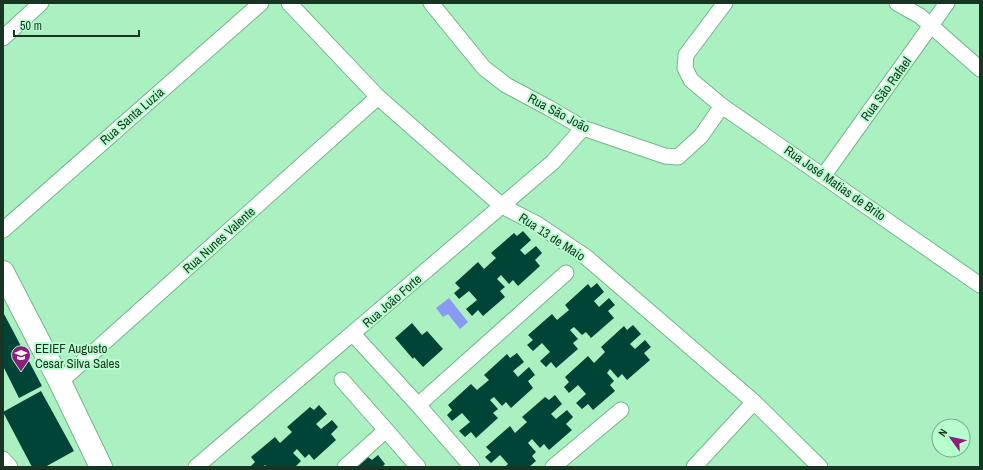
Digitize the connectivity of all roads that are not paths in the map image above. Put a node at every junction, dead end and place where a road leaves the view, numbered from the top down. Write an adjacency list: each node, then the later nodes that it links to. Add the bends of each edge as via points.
1 (41, 3): 9 (street)
2 (261, 3): 16 (street, Rua Santa Luzia)
3 (289, 3): 11 (street, Rua 13 de Maio)
4 (431, 3): 13 (street, Rua São João, via 484,68 506,85)
5 (724, 3): 12 (street, Rua José Matias de Brito, via 686,55 685,68 691,80)
6 (897, 3): 8 (street, via 920,16)
7 (947, 3): 8 (street, Rua São Rafael)
8 (931, 27): 10 (street); 14 (street, Rua São Rafael)
9 (3, 38)
10 (980, 69)
11 (378, 97): 15 (street, Rua 13 de Maio); 22 (street, Rua Nunes Valente)
12 (722, 106): 13 (street, Rua São João, via 701,136 678,157 665,156); 14 (street, Rua José Matias de Brito)
13 (583, 128): 15 (street, Rua João Forte, via 553,162)
14 (824, 175): 19 (street, Rua José Matias de Brito)
15 (502, 206): 20 (street, Rua João Forte); 23 (street, Rua 13 de Maio, via 537,224 586,257)
16 (3, 230)
17 (3, 272): 22 (main road)
18 (566, 273): 24 (street)
19 (980, 285)
20 (353, 334): 24 (street); 30 (street, Rua João Forte)
21 (342, 380): 26 (street)
22 (60, 382): 29 (main road)
23 (754, 402): 35 (street); 36 (street, Rua 13 de Maio)
24 (418, 405): 33 (street)
25 (621, 410): 34 (street)
26 (386, 430): 31 (street); 32 (street)
27 (3, 459): 28 (street)
28 (10, 467)
29 (101, 467)
30 (196, 467)
31 (345, 467)
32 (418, 467)
33 (472, 467)
34 (553, 467)
35 (694, 467)
36 (820, 467)

